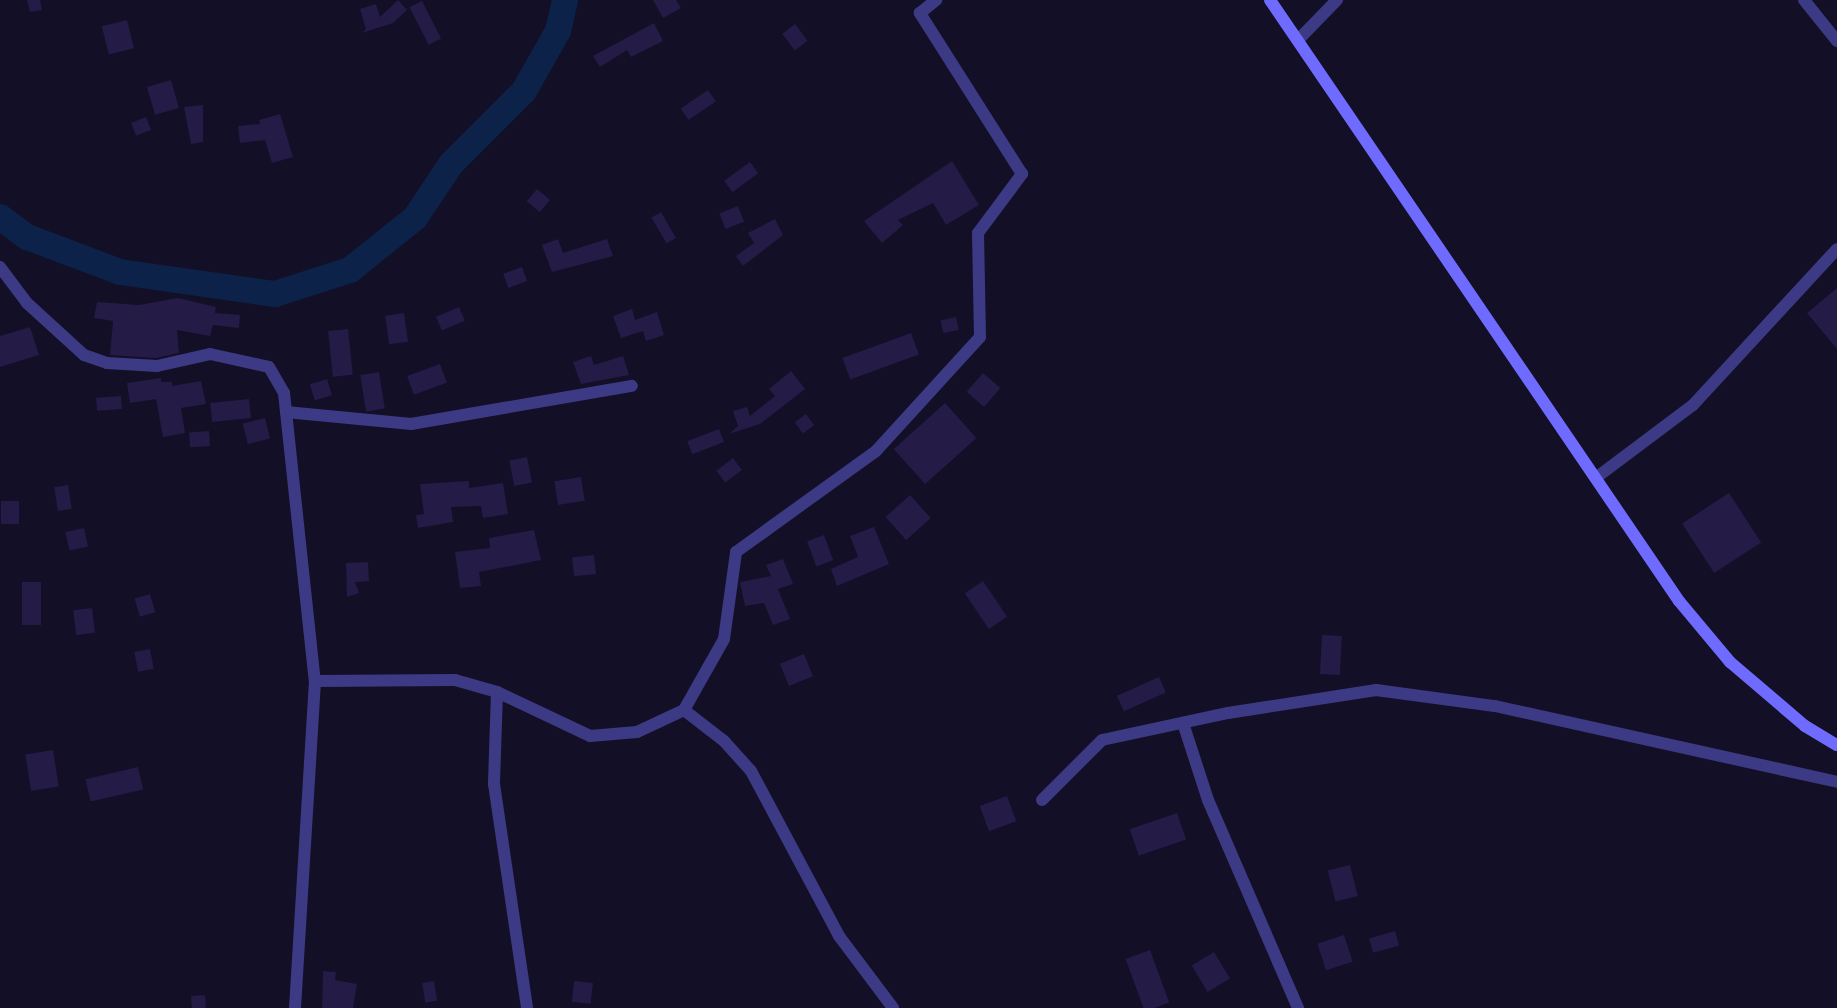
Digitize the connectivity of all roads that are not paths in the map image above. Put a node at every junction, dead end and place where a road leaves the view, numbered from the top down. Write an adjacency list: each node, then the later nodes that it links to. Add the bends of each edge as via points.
1 (936, 0): 14 (street, via 920,13 1022,174 978,232 980,338 876,451 736,552 724,639)
2 (1270, 0): 5 (street)
3 (1337, 0): 5 (street)
4 (1804, 0): 6 (street)
5 (1298, 40): 11 (street)
6 (1837, 41)
7 (1837, 249): 11 (street, via 1693,405)
8 (0, 268): 10 (street, via 27,303 84,355 107,363 157,366 210,354 258,361 278,380)
9 (632, 386): 10 (street, via 411,424)
10 (286, 412): 12 (street)
11 (1597, 477): 16 (street, via 1679,601 1730,662 1804,726)
12 (314, 682): 13 (street, via 454,680); 19 (street)
13 (497, 692): 14 (street, via 590,736 637,732); 20 (street, via 494,784)
14 (684, 710): 21 (street, via 724,741 751,771 839,936)
15 (1183, 722): 17 (street, via 1376,690 1494,706); 18 (street, via 1102,740); 22 (street, via 1208,800)
16 (1837, 745)
17 (1837, 782)
18 (1042, 800)
19 (295, 1008)
20 (527, 1008)
21 (893, 1008)
22 (1298, 1008)

